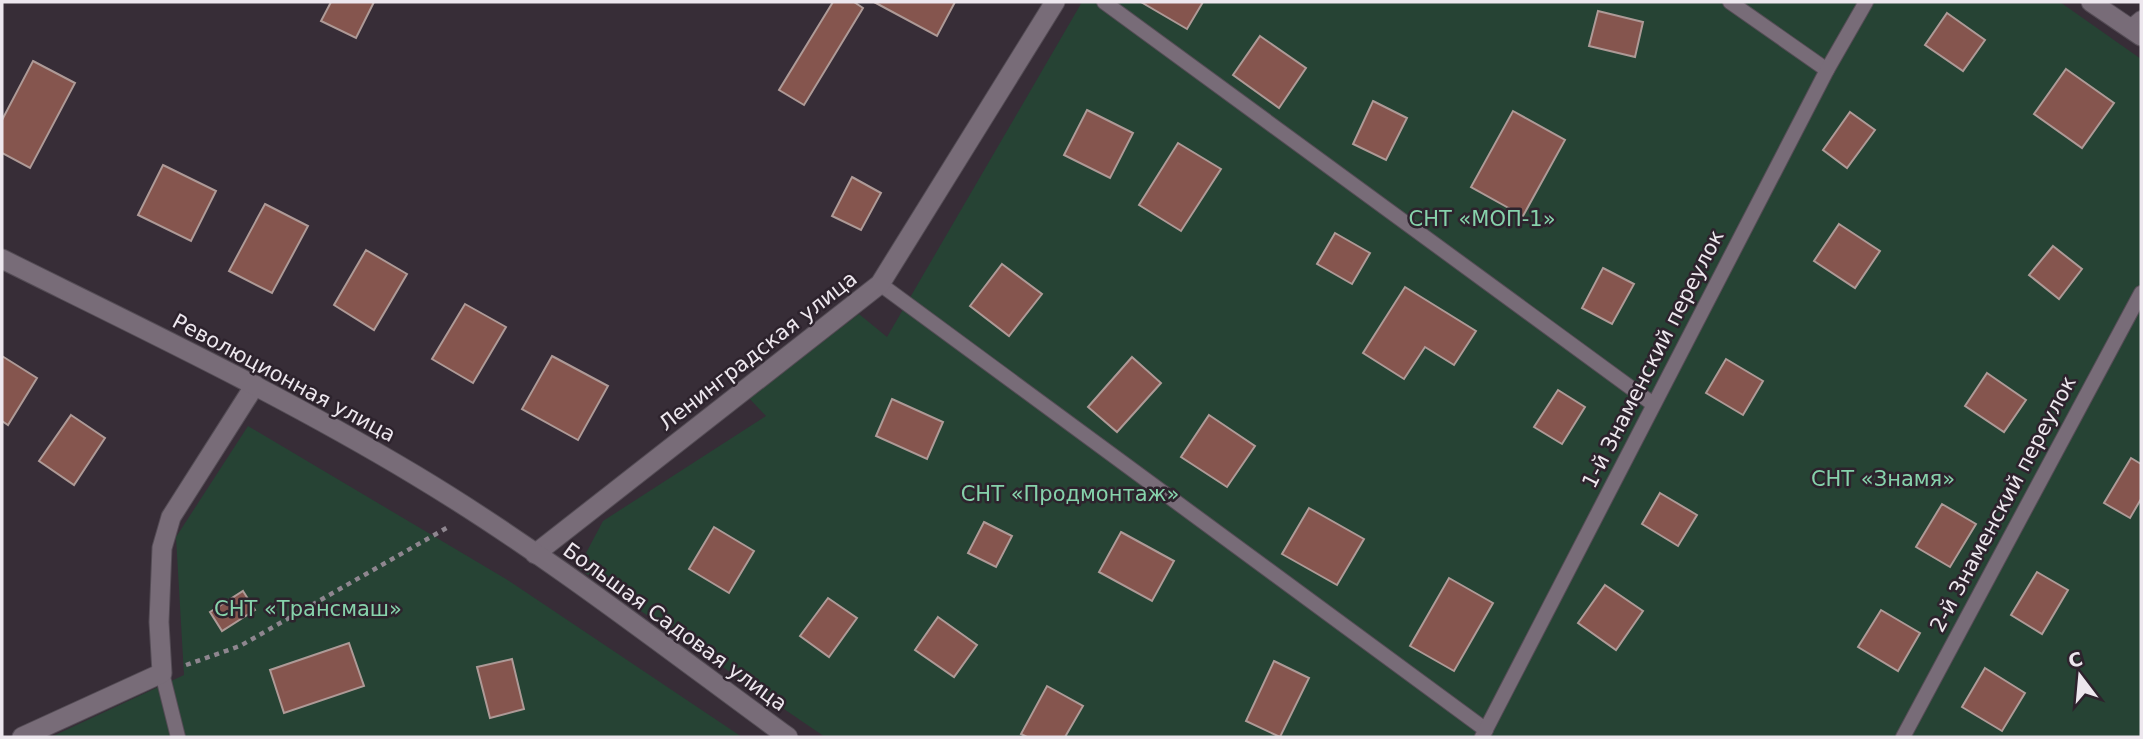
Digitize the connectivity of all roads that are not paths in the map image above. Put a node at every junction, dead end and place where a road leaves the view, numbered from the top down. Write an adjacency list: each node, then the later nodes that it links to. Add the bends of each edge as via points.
1 (1055, 2): 9 (street, Ленинградская улица)
2 (1104, 2): 12 (lane)
3 (1730, 2): 7 (lane)
4 (1866, 2): 7 (lane, 1-й Знаменский переулок)
5 (2091, 2): 6 (street)
6 (2137, 27)
7 (1828, 70): 12 (lane, 1-й Знаменский переулок)
8 (2, 259): 11 (street, Революционная улица)
9 (880, 284): 13 (street, Ленинградская улица); 15 (lane)
10 (2141, 293): 19 (lane, 2-й Знаменский переулок)
11 (255, 384): 13 (street, Революционная улица, via 416,475); 14 (street, via 171,517 162,548)
12 (1653, 404): 15 (lane, 1-й Знаменский переулок)
13 (535, 554): 18 (street, Большая Садовая улица)
14 (162, 673): 16 (street); 17 (lane)
15 (1484, 734)
16 (22, 737)
17 (178, 737)
18 (788, 737)
19 (1903, 737)

